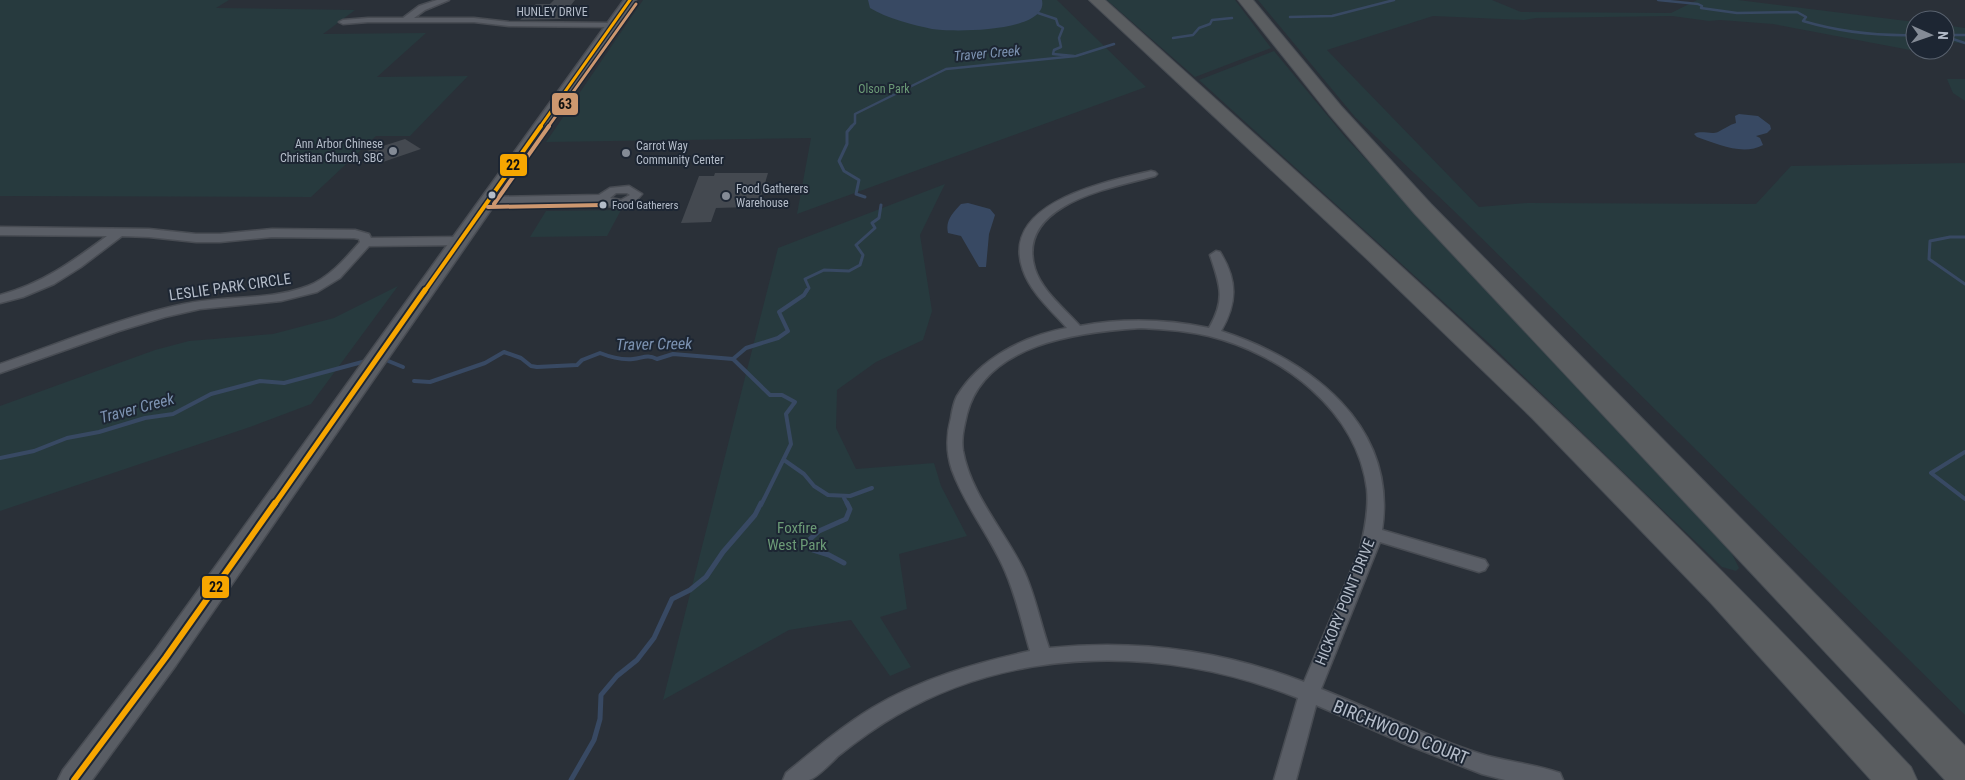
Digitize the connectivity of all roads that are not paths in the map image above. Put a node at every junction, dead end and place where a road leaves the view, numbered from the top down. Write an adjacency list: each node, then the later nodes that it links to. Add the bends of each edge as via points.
1 (445, 0): 5 (street, via 422,8)
2 (630, 0): 7 (main road)
3 (1096, 0): 29 (highway, via 1459,332 1544,414 1682,553)
4 (1246, 0): 24 (highway, via 1335,110 1423,209)
5 (405, 20): 6 (street, HUNLEY DRIVE); 7 (street, HUNLEY DRIVE)
6 (343, 22)
7 (612, 24): 10 (main road)
8 (1151, 174): 17 (street, via 1066,200 1049,211 1032,230 1026,248 1029,269)
9 (603, 198): 10 (street)
10 (488, 200): 13 (main road)
11 (0, 231): 12 (street)
12 (119, 233): 14 (street, via 196,238 272,233 355,234); 16 (street, via 50,283)
13 (462, 237): 14 (street); 25 (main road, via 166,657)
14 (365, 239): 19 (street, LESLIE PARK CIRCLE, via 334,278 303,292 280,298 213,303 172,311)
15 (1216, 255): 18 (street, via 1229,296 1224,314)
16 (0, 299)
17 (1075, 330): 18 (street, HICKORY POINT DRIVE, via 1142,323); 22 (street, HICKORY POINT DRIVE, via 1026,345 993,365 967,394 955,426 959,466 1021,587)
18 (1213, 332): 20 (street, HICKORY POINT DRIVE, via 1259,349 1292,366 1340,408 1359,438 1371,466 1377,503)
19 (0, 370)
20 (1373, 534): 21 (street); 23 (street, HICKORY POINT DRIVE)
21 (1479, 565)
22 (1041, 656): 23 (street, BIRCHWOOD COURT, via 1117,652 1186,658 1230,666); 26 (street, BIRCHWOOD COURT, via 976,671 904,700 852,732)
23 (1309, 694): 27 (street, HICKORY POINT DRIVE); 28 (street, BIRCHWOOD COURT, via 1462,758)
24 (1965, 773)
25 (74, 780)
26 (794, 780)
27 (1285, 780)
28 (1552, 780)
29 (1897, 780)

